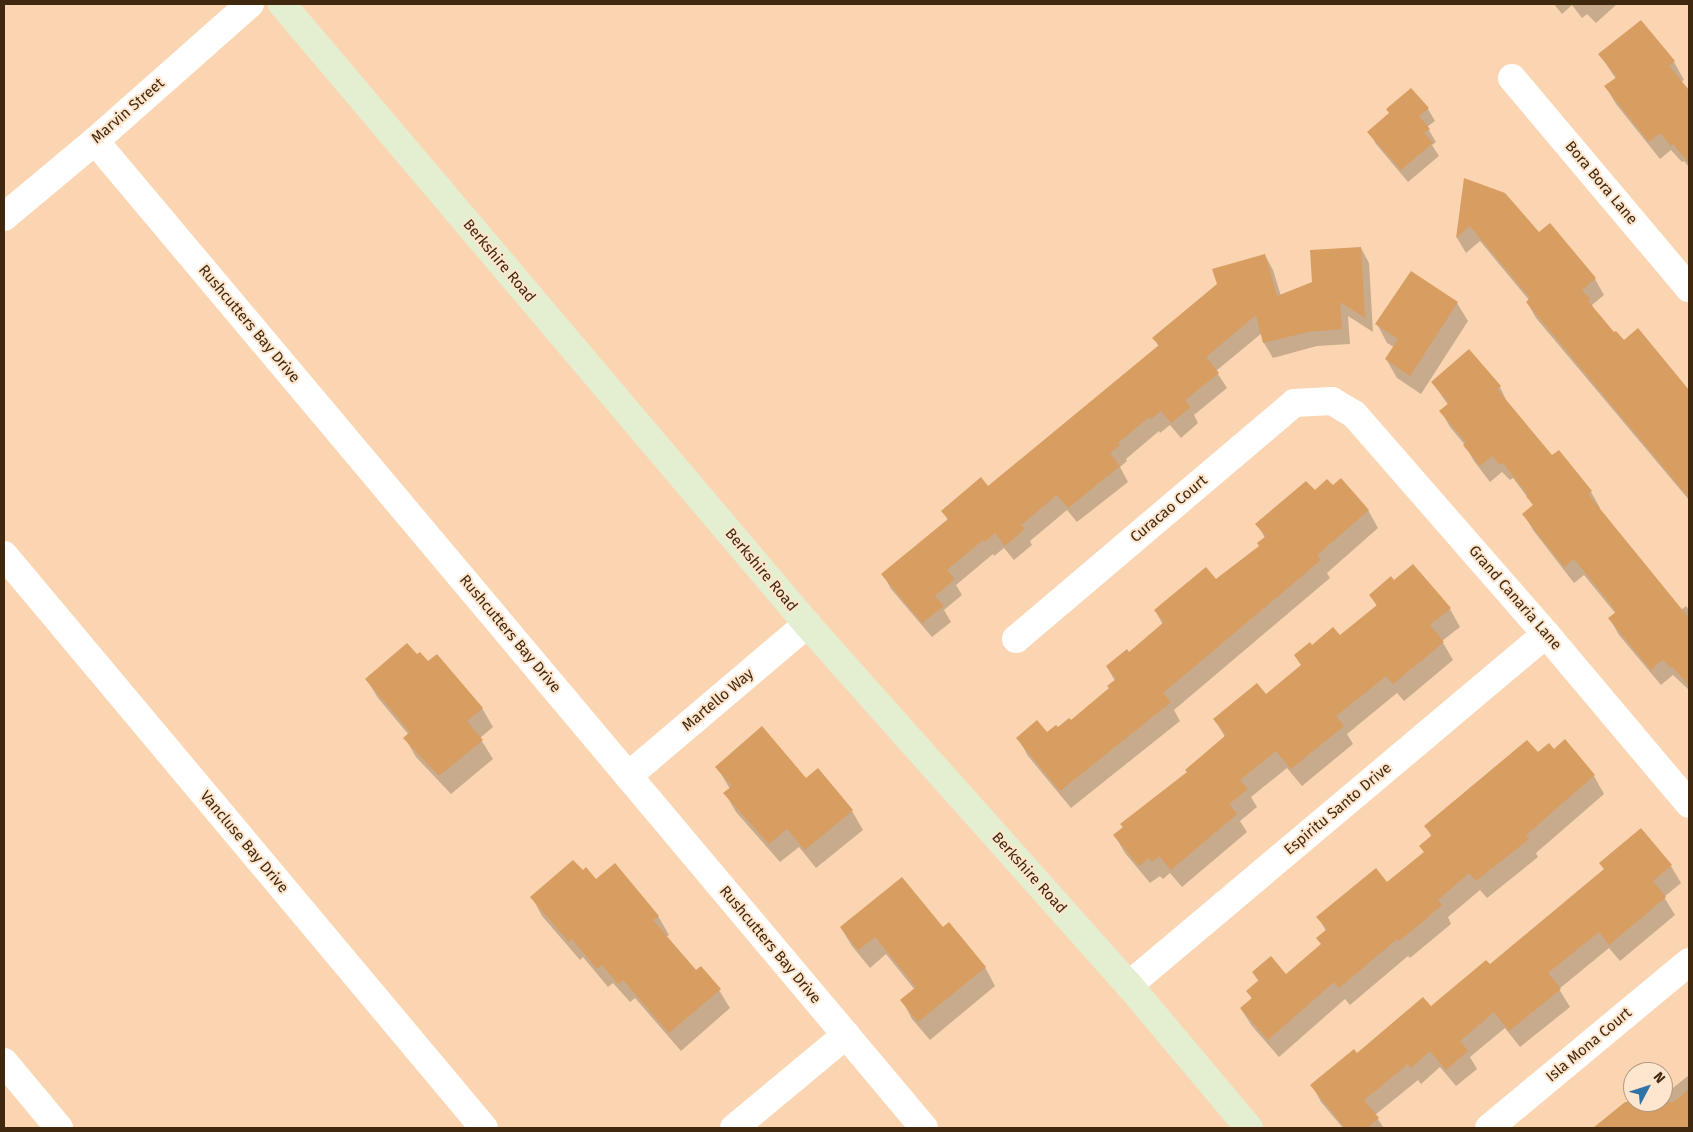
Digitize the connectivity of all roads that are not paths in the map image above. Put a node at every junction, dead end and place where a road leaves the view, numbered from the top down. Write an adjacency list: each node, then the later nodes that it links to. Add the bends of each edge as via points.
1 (250, 4): 4 (street, Marvin Street)
2 (282, 4): 9 (street, Berkshire Road)
3 (1512, 78): 6 (street, Bora Bora Lane)
4 (95, 141): 5 (street, Marvin Street); 12 (street, Rushcutters Bay Drive)
5 (4, 217)
6 (1689, 288)
7 (1332, 401): 10 (street, Grand Canaria Lane, via 1354,414); 11 (street, Curacao Court, via 1294,403)
8 (4, 555): 19 (street, Vancluse Bay Drive)
9 (807, 624): 12 (street, Martello Way); 15 (street, Berkshire Road)
10 (1546, 634): 13 (street, Grand Canaria Lane); 15 (street, Espiritu Santo Drive)
11 (1016, 639)
12 (628, 776): 16 (street, Rushcutters Bay Drive)
13 (1689, 804)
14 (1689, 962): 23 (street, Isla Mona Court)
15 (1129, 985): 22 (street, Berkshire Road)
16 (846, 1035): 20 (street); 21 (street, Rushcutters Bay Drive)
17 (4, 1062): 18 (street)
18 (58, 1128)
19 (484, 1128)
20 (734, 1128)
21 (924, 1128)
22 (1250, 1128)
23 (1489, 1128)

